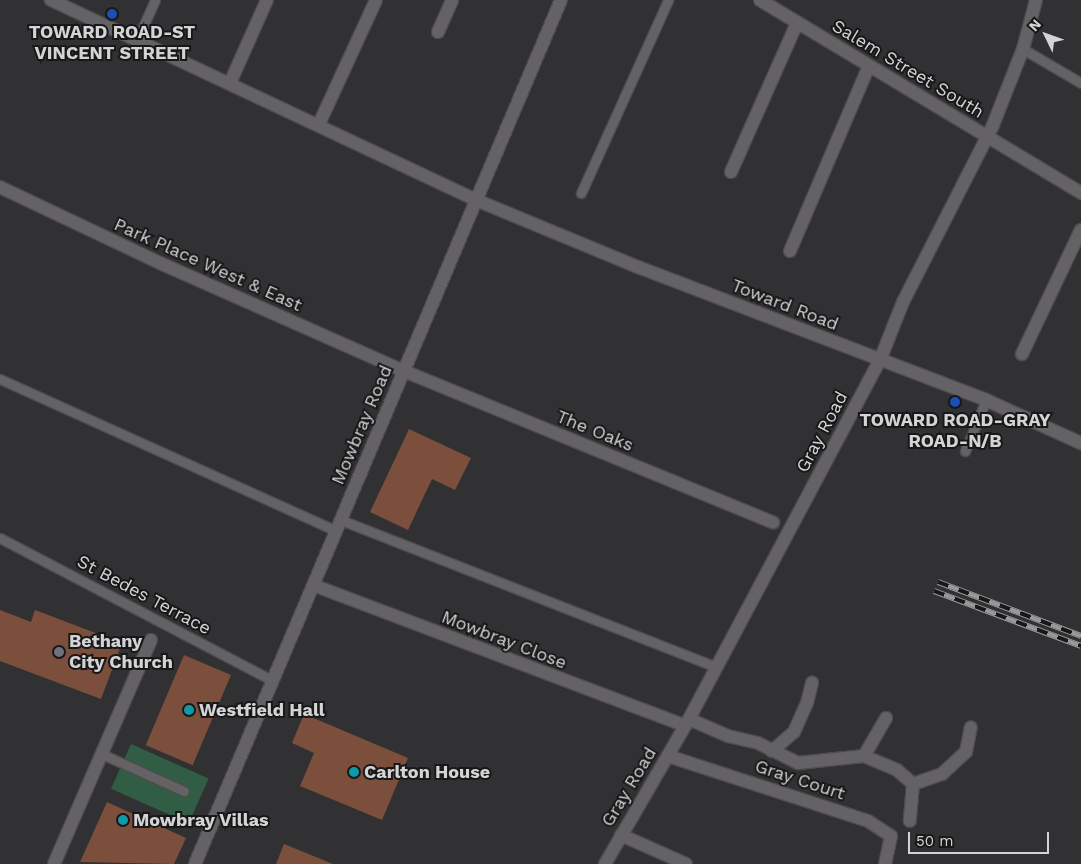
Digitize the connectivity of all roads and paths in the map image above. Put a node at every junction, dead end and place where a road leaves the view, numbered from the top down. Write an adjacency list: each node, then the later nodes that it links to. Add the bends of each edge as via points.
1 (51, 0): 12 (street, Toward Road)
2 (155, 0): 12 (lane)
3 (267, 0): 15 (street)
4 (376, 0): 17 (street)
5 (452, 0): 11 (street)
6 (561, 0): 23 (street, Mowbray Road)
7 (668, 0): 21 (lane)
8 (760, 0): 10 (street, Salem Street South)
9 (1036, 0): 13 (street, Gray Road)
10 (797, 23): 14 (street, Salem Street South); 19 (street)
11 (438, 32)
12 (137, 40): 15 (street, Toward Road)
13 (1024, 49): 16 (lane); 18 (street, Gray Road)
14 (869, 66): 18 (street, Salem Street South); 25 (street)
15 (230, 83): 17 (street, Toward Road)
16 (1081, 83)
17 (319, 124): 23 (street, Toward Road)
18 (986, 137): 22 (street, Salem Street South); 27 (street, Gray Road, via 903,302)
19 (731, 172)
20 (0, 188): 28 (street, Park Place West & East)
21 (582, 193)
22 (1081, 193)
23 (476, 200): 27 (street, Toward Road, via 638,267); 28 (street, Mowbray Road)
24 (1081, 230): 26 (street)
25 (790, 251)
26 (1022, 354)
27 (880, 360): 30 (street, Toward Road); 38 (street, Gray Road)
28 (404, 371): 33 (street, The Oaks); 34 (street, Mowbray Road)
29 (0, 379): 34 (lane)
30 (986, 400): 31 (street, Toward Road); 32 (lane)
31 (1081, 442)
32 (965, 451)
33 (773, 522)
34 (338, 525): 36 (street, Mowbray Road); 38 (lane)
35 (0, 538): 39 (lane, St Bedes Terrace)
36 (313, 586): 39 (street, Mowbray Road); 42 (street, Mowbray Close)
37 (151, 640): 45 (street)
38 (716, 667): 42 (street, Gray Road)
39 (273, 680): 53 (street, Mowbray Road)
40 (812, 683): 44 (street, via 794,732)
41 (886, 718): 47 (street)
42 (687, 722): 44 (street, Mowbray Close); 46 (street, Gray Road)
43 (971, 727): 48 (street, via 966,752 942,774)
44 (772, 751): 47 (street, Mowbray Close, via 798,763)
45 (102, 754): 49 (lane); 52 (street)
46 (668, 756): 51 (street, Gray Road); 56 (street, Gray Court, via 868,821 890,836)
47 (864, 756): 48 (street, via 897,770)
48 (913, 784): 50 (street)
49 (184, 791)
50 (910, 821)
51 (621, 835): 54 (street, Gray Road); 55 (street)
52 (54, 864)
53 (195, 864)
54 (605, 864)
55 (686, 864)
56 (885, 864)

